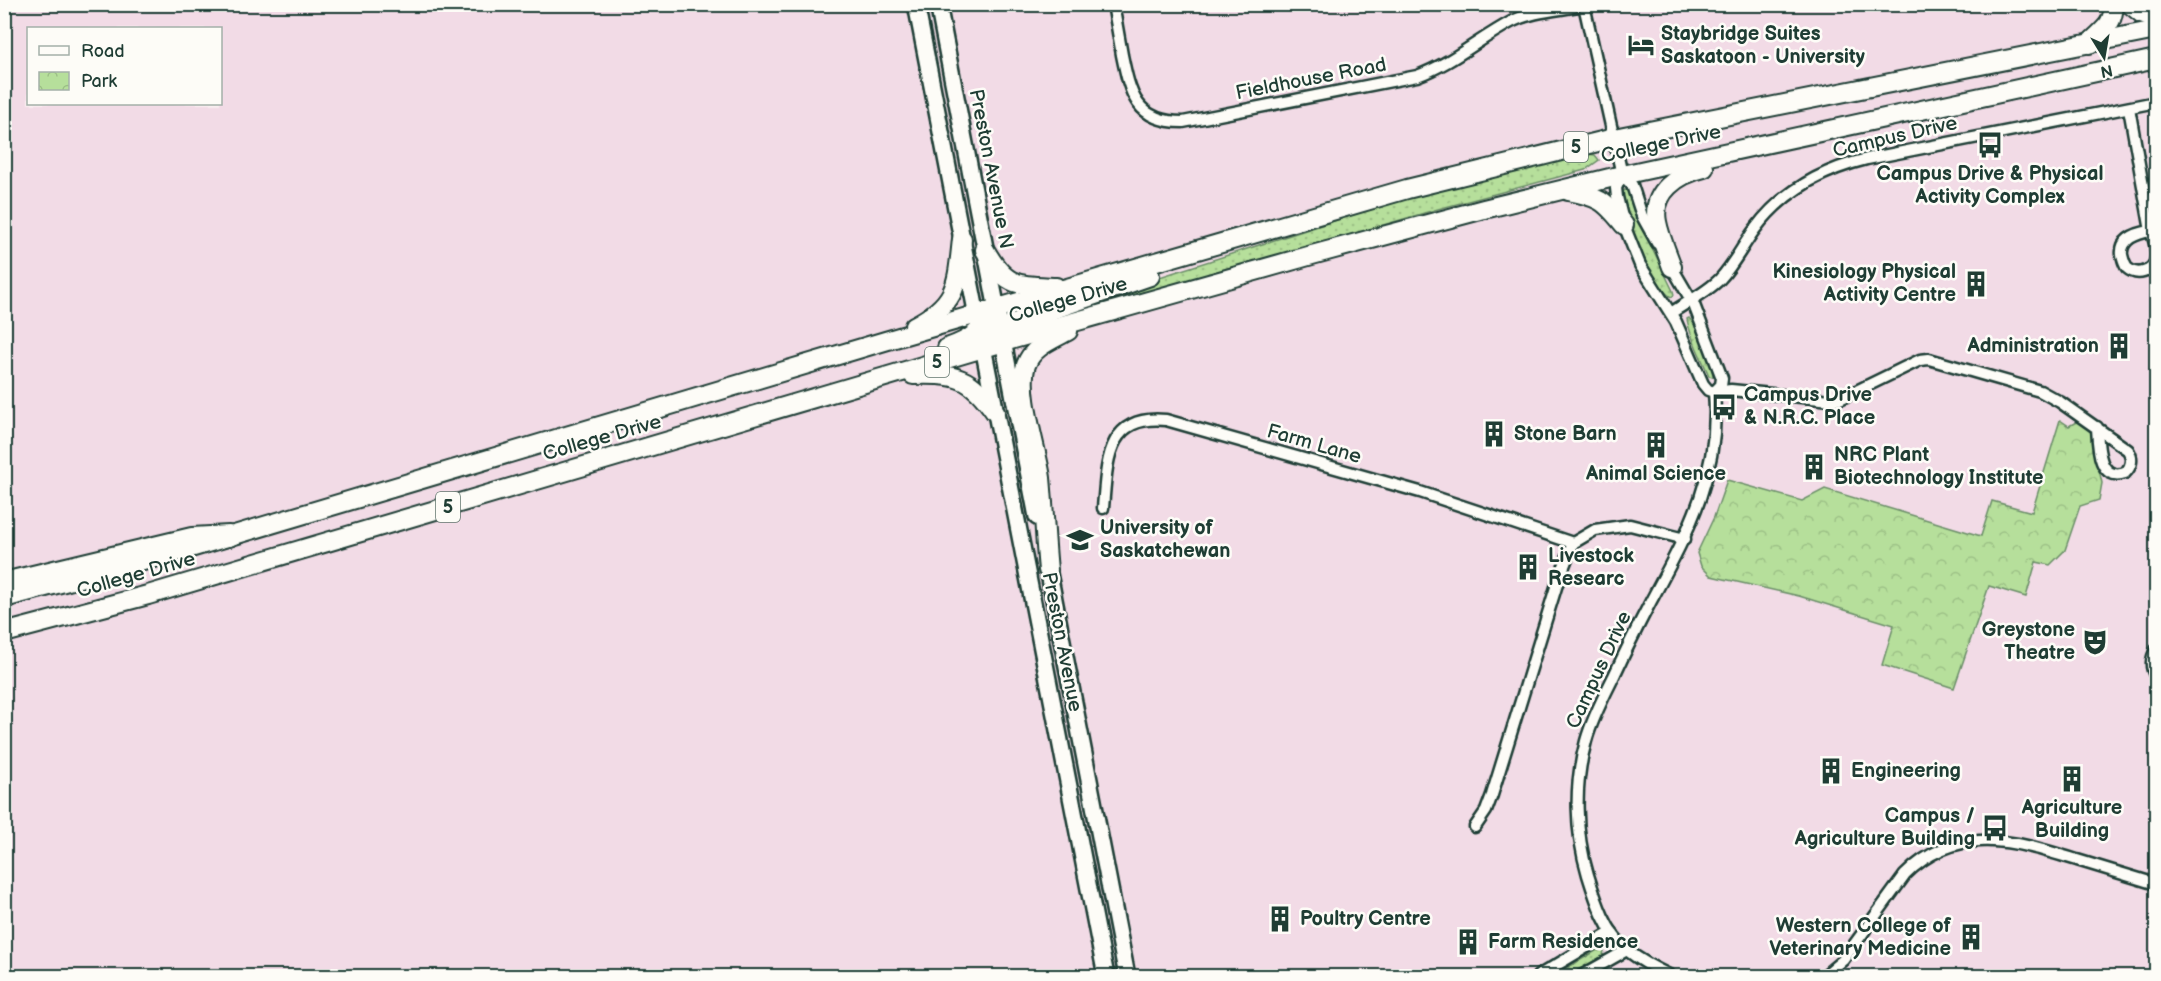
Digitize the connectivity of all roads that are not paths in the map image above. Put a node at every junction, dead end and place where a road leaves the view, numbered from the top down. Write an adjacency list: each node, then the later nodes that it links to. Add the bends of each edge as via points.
1 (916, 4): 20 (main road)
2 (938, 4): 21 (main road, Preston Avenue N)
3 (1113, 4): 6 (street, Fieldhouse Road, via 1130,91 1146,112 1172,122 1417,76 1512,22)
4 (2114, 4): 9 (main road, via 2109,25)
5 (2130, 4): 7 (main road)
6 (1586, 5): 13 (street, Campus Drive)
7 (2157, 18)
8 (2157, 30): 9 (main road, College Drive / 5)
9 (2089, 44): 13 (main road, College Drive / 5)
10 (2157, 59): 14 (main road, College Drive / 5)
11 (2157, 102): 12 (street, Campus Drive)
12 (2129, 108): 19 (street); 24 (street, Campus Drive, via 1867,159 1829,170 1776,206 1721,278)
13 (1614, 138): 15 (street, Campus Drive); 16 (main road, College Drive / 5)
14 (1761, 146): 15 (main road, College Drive / 5); 22 (main road, via 1727,163 1688,172 1670,184 1656,216)
15 (1622, 175): 17 (main road, College Drive / 5); 18 (street, Campus Drive, via 1616,188); 22 (street, Campus Drive, via 1632,185 1642,216)
16 (1407, 189): 23 (main road, College Drive / 5); 29 (main road, via 1023,320)
17 (1563, 190): 18 (main road, via 1596,197); 27 (main road, College Drive / 5, via 1213,281)
18 (1624, 225): 26 (street, Campus Drive, via 1645,276)
19 (2151, 231)
20 (962, 239): 28 (main road); 30 (main road, via 958,278 945,305 928,319)
21 (985, 249): 23 (main road, via 995,267 1010,281); 25 (main road, Preston Avenue N)
22 (1672, 267): 24 (street, Campus Drive)
23 (1073, 287): 25 (main road, College Drive / 5)
24 (1692, 300): 26 (street, Campus Drive); 32 (street, Campus Drive, via 1722,378)
25 (996, 309): 28 (main road); 29 (main road, Preston Avenue N)
26 (1671, 313): 32 (street, Campus Drive, via 1703,384)
27 (1095, 316): 29 (main road, College Drive / 5); 40 (main road, via 1044,344 1025,367 1025,395 1040,476)
28 (980, 331): 29 (main road); 30 (main road, College Drive / 5); 31 (main road, College Drive / 5); 33 (main road, via 968,341); 34 (main road, Preston Avenue)
29 (1001, 337): 40 (main road, Preston Avenue)
30 (885, 341): 37 (main road, College Drive / 5)
31 (890, 376): 33 (main road, College Drive / 5); 34 (main road, via 937,375 968,382)
32 (1714, 392): 35 (street, via 1840,399 1929,359 2040,391); 38 (street, Campus Drive, via 1708,475)
33 (802, 402): 43 (main road, College Drive / 5, via 148,595)
34 (996, 412): 50 (main road, Preston Avenue)
35 (2097, 427): 35 (street, via 2101,459 2107,471 2118,475 2128,470 2132,459 2128,450)
36 (1103, 508): 39 (street, Farm Lane, via 1110,452 1121,432 1139,420 1166,420 1420,492)
37 (229, 536): 41 (highway, via 192,538); 42 (main road, College Drive / 5)
38 (1685, 538): 39 (street, via 1622,525 1595,530); 48 (street, Campus Drive, via 1604,697 1583,755 1577,803 1583,854 1594,894)
39 (1573, 543): 46 (street, via 1492,795)
40 (1048, 570): 51 (main road, Preston Avenue)
41 (4, 583)
42 (4, 598)
43 (4, 633)
44 (2157, 650): 45 (street, via 2152,662)
45 (2157, 676)
46 (1475, 827)
47 (2157, 884): 55 (street, via 2016,842 1984,840 1953,846 1932,854 1905,875)
48 (1612, 932): 49 (street, Campus Drive); 52 (street)
49 (1627, 950): 53 (street); 54 (street, Campus Drive)
50 (1106, 976)
51 (1127, 976)
52 (1538, 976)
53 (1581, 976)
54 (1671, 976)
55 (1827, 976)

